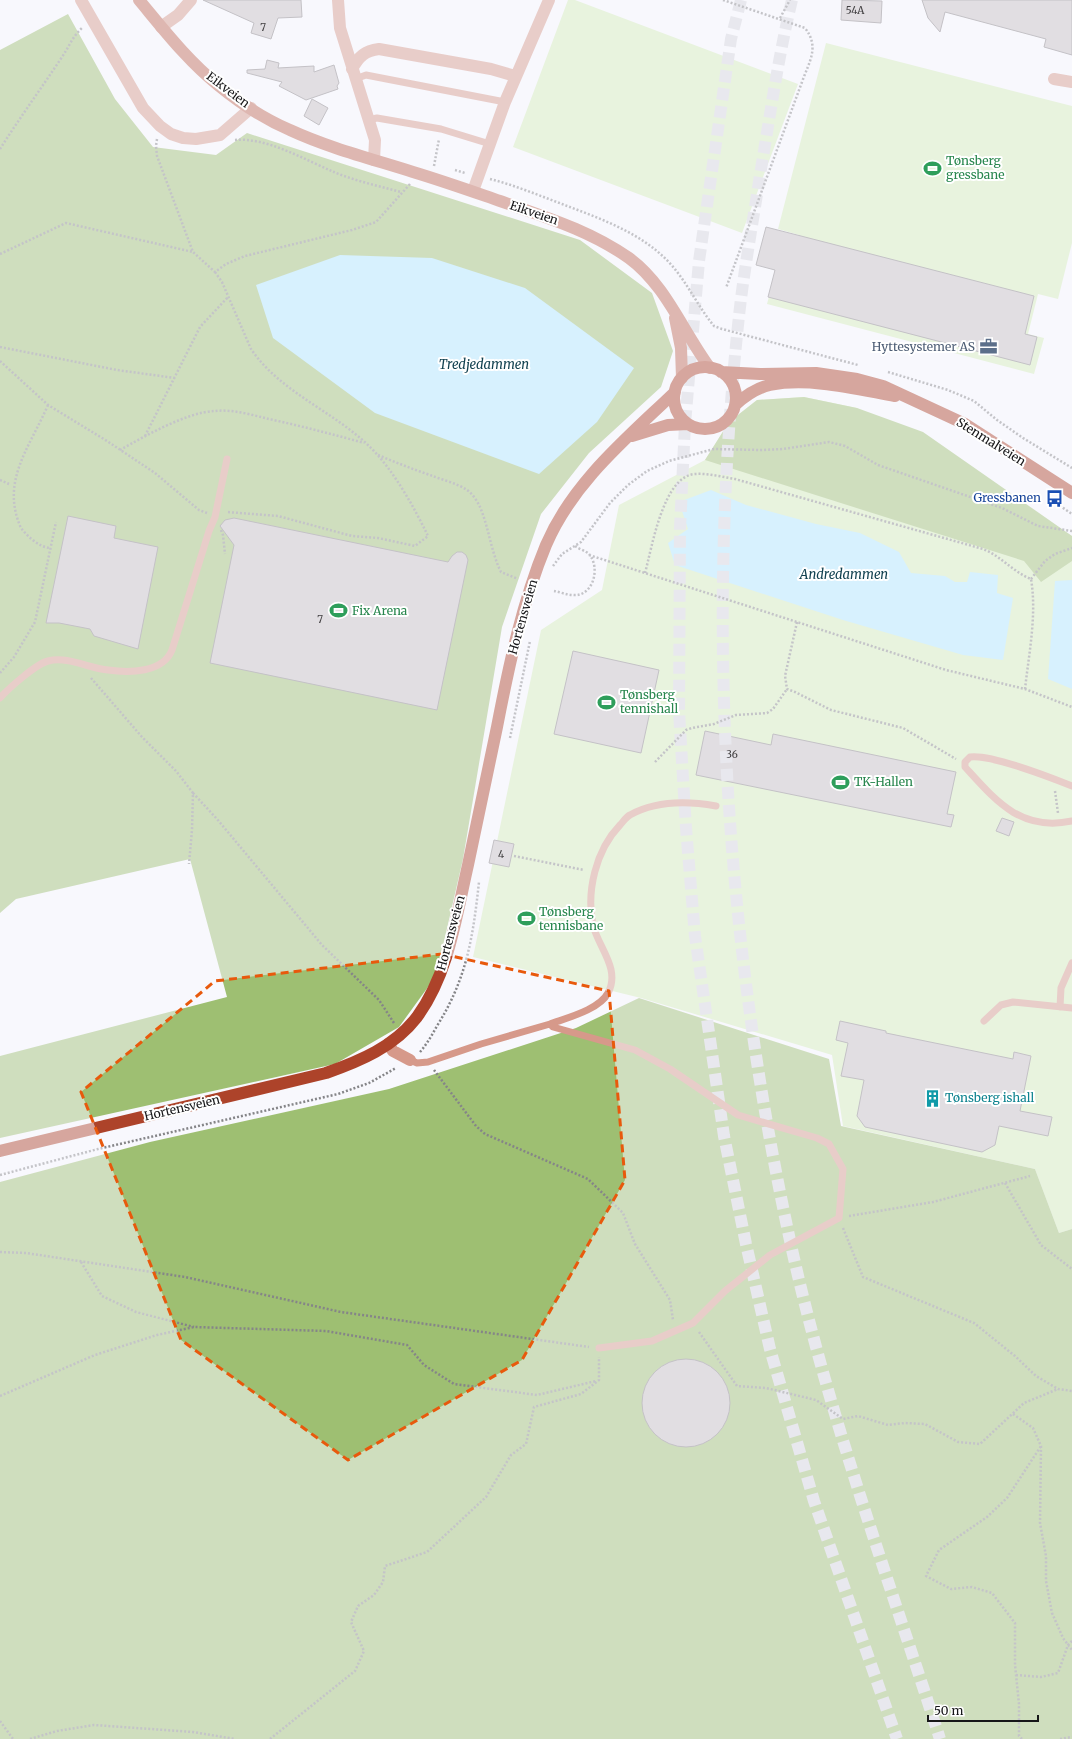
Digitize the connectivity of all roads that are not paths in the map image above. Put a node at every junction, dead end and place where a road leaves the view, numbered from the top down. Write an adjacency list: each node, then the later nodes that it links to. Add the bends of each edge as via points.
1 (81, 0): 12 (street, via 143,108 171,134 196,140 210,138 226,132)
2 (139, 0): 6 (main road, Eikveien)
3 (191, 0): 6 (street, via 178,15)
4 (338, 0): 7 (street, via 340,28)
5 (549, 0): 8 (street)
6 (162, 27): 12 (main road, Eikveien, via 194,64 218,85)
7 (354, 74): 8 (street, via 361,55 379,49 491,69); 11 (lane); 13 (street)
8 (515, 76): 11 (street)
9 (1054, 79): 10 (street)
10 (1072, 82)
11 (505, 102): 14 (street)
12 (252, 108): 15 (main road, Eikveien, via 288,130)
13 (368, 120): 14 (lane, via 377,118 441,129); 15 (street, via 374,140)
14 (490, 144): 16 (street)
15 (374, 160): 16 (main road, Eikveien)
16 (473, 192): 17 (main road, Eikveien, via 566,224 598,240 629,258 643,270)
17 (670, 306): 18 (main road, Eikveien, via 682,320 693,343); 19 (main road, Eikveien, via 678,326)
18 (715, 370): 19 (main road, Stenmalveien, via 697,368); 21 (main road, Stenmalveien, via 748,374 816,373 857,379 883,386); 22 (main road, via 728,378 733,386 736,395)
19 (682, 378): 20 (main road)
20 (675, 392): 23 (main road, via 676,410); 24 (main road, Hortensveien)
21 (906, 398): 22 (main road, Stenmalveien, via 838,386 783,384 769,385 757,390); 26 (main road, Stenmalveien, via 965,424)
22 (735, 405): 23 (main road, Stenmalveien, via 725,422 716,427 702,428)
23 (688, 424): 24 (main road, Hortensveien, via 668,425)
24 (628, 438): 36 (main road, Hortensveien, via 600,464 570,501 553,530 537,568 510,660 452,937 436,986 416,1017)
25 (227, 459): 27 (lane, via 215,517 167,660 150,668 123,671 72,661 49,660 28,672)
26 (1072, 493)
27 (0, 698)
28 (1072, 786): 30 (lane, via 984,758 970,757 965,764 982,787 1015,815 1043,823 1060,824)
29 (716, 806): 35 (lane, via 675,802 652,806 630,815 612,833 595,872 591,900 593,925 608,963 612,977 611,985 607,995 593,1007)
30 (1072, 821)
31 (1072, 963): 32 (lane, via 1061,988)
32 (1060, 1007): 33 (lane); 34 (lane, via 1013,1002 1001,1005)
33 (1072, 1008)
34 (984, 1021)
35 (550, 1024): 37 (lane, via 428,1062 416,1063); 39 (lane, via 635,1050 670,1069 738,1115 818,1138 829,1144 843,1169 839,1218 770,1255 725,1291 693,1323 652,1341)
36 (388, 1044): 37 (street, via 394,1051); 38 (main road, Hortensveien, via 368,1057 326,1073)
37 (410, 1060)
38 (0, 1151)
39 (599, 1348)

